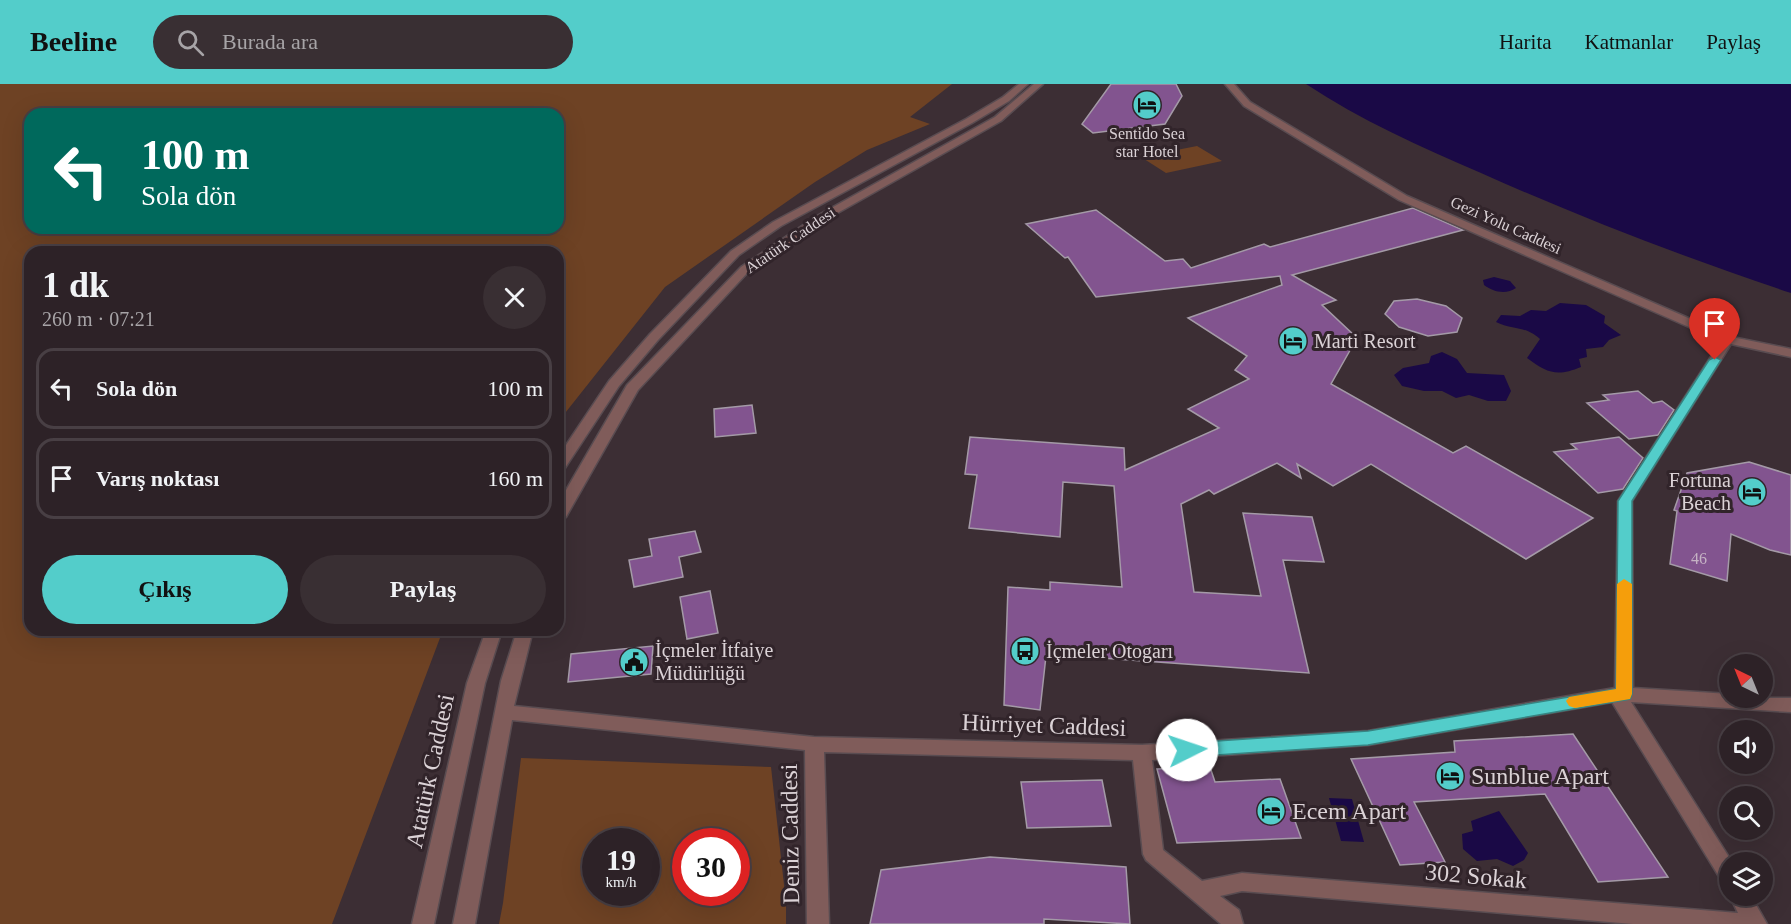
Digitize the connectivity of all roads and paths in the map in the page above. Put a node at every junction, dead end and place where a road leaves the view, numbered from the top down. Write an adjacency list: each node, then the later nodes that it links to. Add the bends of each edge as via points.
1 (1024, 84): 6 (street, Atatürk Caddesi, via 969,122 777,224 735,253 615,384)
2 (1040, 84): 7 (street, Atatürk Caddesi, via 998,119 821,218 745,269 632,388)
3 (1229, 84): 4 (street, Gezi Yolu Caddesi, via 1247,104 1402,198)
4 (1728, 340): 5 (street, Gezi Yolu Caddesi); 10 (street, via 1625,501)
5 (1791, 353)
6 (564, 459)
7 (564, 507)
8 (492, 636): 18 (street, Atatürk Caddesi, via 476,683)
9 (523, 636): 12 (street)
10 (1620, 694): 11 (street, Hürriyet Caddesi); 14 (street, Hürriyet Caddesi, via 1368,738); 15 (street)
11 (1791, 705)
12 (504, 712): 13 (street, Hürriyet Caddesi); 19 (street)
13 (814, 744): 14 (street, Hürriyet Caddesi); 20 (street, Deniz Caddesi)
14 (1142, 753): 16 (street, via 1153,854)
15 (1719, 859)
16 (1198, 891): 21 (street, via 1230,917); 22 (street, 302 Sokak, via 1242,882)
17 (1746, 906): 23 (street)
18 (423, 924)
19 (464, 924)
20 (818, 924)
21 (1232, 924)
22 (1750, 924)
23 (1756, 924)

